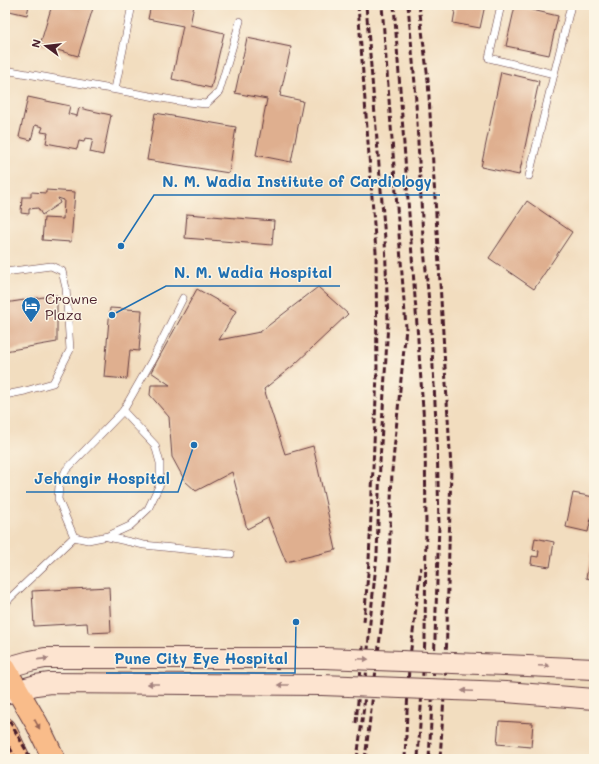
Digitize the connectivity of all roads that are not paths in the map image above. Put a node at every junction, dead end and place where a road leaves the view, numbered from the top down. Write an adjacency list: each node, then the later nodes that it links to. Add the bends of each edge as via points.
1 (132, 5): 7 (lane)
2 (501, 5): 6 (lane, via 489,58)
3 (571, 5): 6 (lane)
4 (240, 20): 7 (lane, via 219,92 206,104)
5 (5, 70): 7 (lane)
6 (554, 74): 8 (lane)
7 (115, 89)
8 (529, 176)
9 (5, 272): 11 (lane, via 51,266 62,271 66,288 70,350 54,383)
10 (183, 298): 12 (lane)
11 (5, 395)
12 (123, 411): 13 (lane, via 156,445 160,463 160,484 148,509 130,526); 14 (lane, via 66,470 59,486 58,499)
13 (108, 536): 14 (lane, via 88,540); 15 (lane, via 144,545)
14 (74, 537): 16 (lane)
15 (231, 554)
16 (5, 605)
17 (5, 669): 18 (main road, one-way to 18, bridge, via 45,658 324,658); 19 (highway)
18 (594, 669)
19 (11, 693): 20 (main road, one-way to 19, bridge, via 506,692 322,685 50,683); 23 (highway, one-way to 23, via 37,724)
20 (594, 699)
21 (5, 729): 22 (highway)
22 (19, 759)
23 (54, 759)

